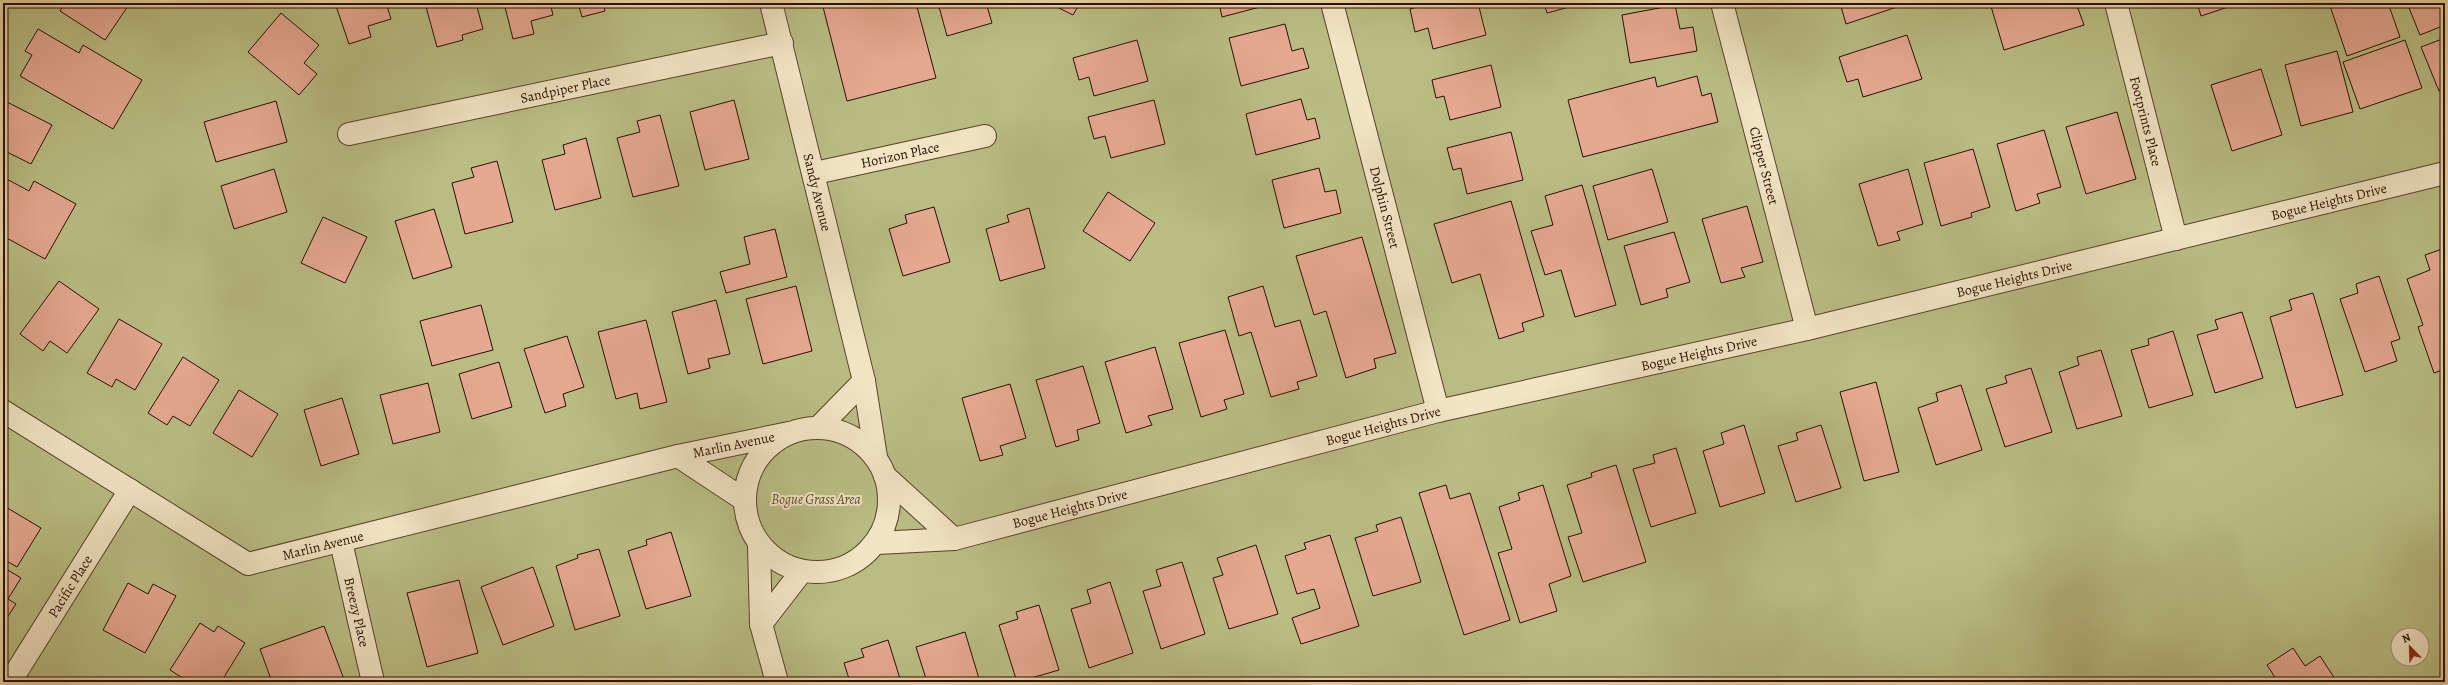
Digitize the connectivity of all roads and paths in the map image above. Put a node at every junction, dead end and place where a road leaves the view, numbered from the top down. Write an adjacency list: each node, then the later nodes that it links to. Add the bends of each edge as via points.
1 (771, 3): 5 (street, Sandy Avenue)
2 (1332, 3): 14 (street, Dolphin Street)
3 (1722, 3): 11 (street, Clipper Street)
4 (2116, 3): 10 (street, Footprints Place)
5 (782, 43): 6 (street, Sandpiper Place); 8 (street, Sandy Avenue)
6 (349, 134)
7 (985, 136): 8 (street, Horizon Place)
8 (814, 173): 12 (street, Sandy Avenue)
9 (2445, 173): 10 (street, Bogue Heights Drive)
10 (2176, 239): 11 (street, Bogue Heights Drive)
11 (1807, 329): 14 (street, Bogue Heights Drive)
12 (864, 381): 15 (street); 18 (street, Sandy Avenue)
13 (3, 411): 19 (street, Marlin Avenue)
14 (1438, 411): 21 (street, Bogue Heights Drive)
15 (819, 427): 16 (street, Marlin Avenue); 18 (street, via 841,432 861,442)
16 (789, 433): 17 (street, Marlin Avenue); 20 (street, via 776,440 759,455 748,475)
17 (678, 456): 20 (street, Marlin Avenue); 22 (street, Marlin Avenue)
18 (881, 467): 21 (street); 23 (street, Sandy Avenue, via 890,498 887,519)
19 (130, 490): 22 (street, Marlin Avenue, via 248,564); 27 (street, Pacific Place)
20 (743, 499): 24 (street, via 747,524)
21 (954, 539): 23 (street, Bogue Heights Drive)
22 (341, 542): 28 (street, Breezy Place)
23 (877, 544): 25 (street, via 844,568 822,573)
24 (759, 546): 25 (street, via 778,562); 26 (street)
25 (802, 571): 26 (street)
26 (761, 624): 29 (street)
27 (10, 682)
28 (373, 682)
29 (777, 682)

